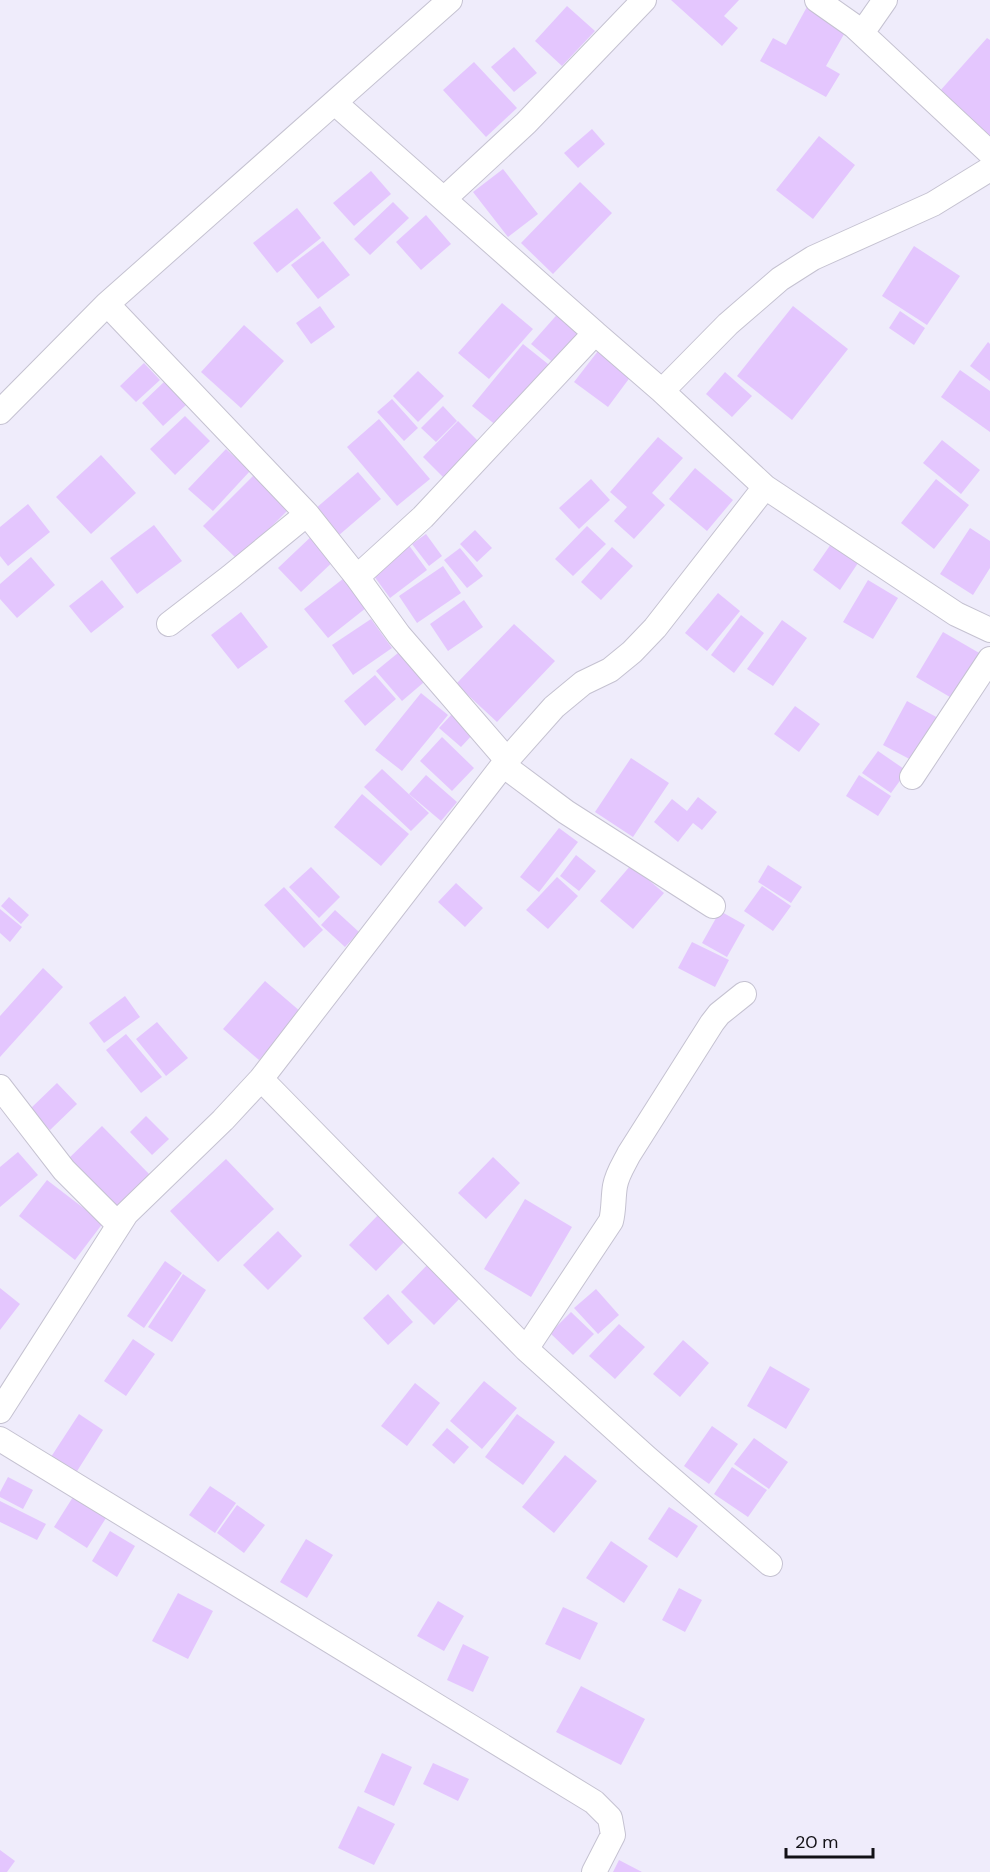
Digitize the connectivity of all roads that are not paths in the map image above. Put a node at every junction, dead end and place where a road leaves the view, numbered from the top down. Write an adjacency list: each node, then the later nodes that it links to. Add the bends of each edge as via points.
1 (450, 0): 6 (street)
2 (644, 0): 9 (street, via 526,123)
3 (817, 0): 5 (street)
4 (885, 0): 5 (street)
5 (862, 33): 7 (street)
6 (335, 103): 9 (street); 10 (street)
7 (990, 153)
8 (990, 169): 12 (street, via 933,204 813,258 780,279 728,324)
9 (444, 199): 11 (street)
10 (107, 304): 13 (street); 15 (street)
11 (595, 333): 12 (street); 16 (street, via 423,517)
12 (662, 391): 14 (street)
13 (0, 412)
14 (765, 488): 18 (street, via 956,614); 20 (street, via 655,628 632,652 554,707)
15 (307, 514): 16 (street); 17 (street)
16 (357, 578): 20 (street)
17 (169, 624)
18 (990, 630)
19 (990, 659): 21 (street)
20 (505, 762): 22 (street, via 566,812); 24 (street)
21 (912, 777)
22 (713, 906)
23 (744, 994): 27 (street, via 712,1023 630,1154 616,1181 611,1221 603,1236)
24 (261, 1079): 26 (street); 27 (street)
25 (0, 1087): 26 (street, via 64,1170)
26 (119, 1225): 28 (street)
27 (526, 1348): 30 (street)
28 (2, 1402)
29 (0, 1439): 31 (street, via 594,1802 610,1818 613,1835)
30 (770, 1564)
31 (594, 1872)

